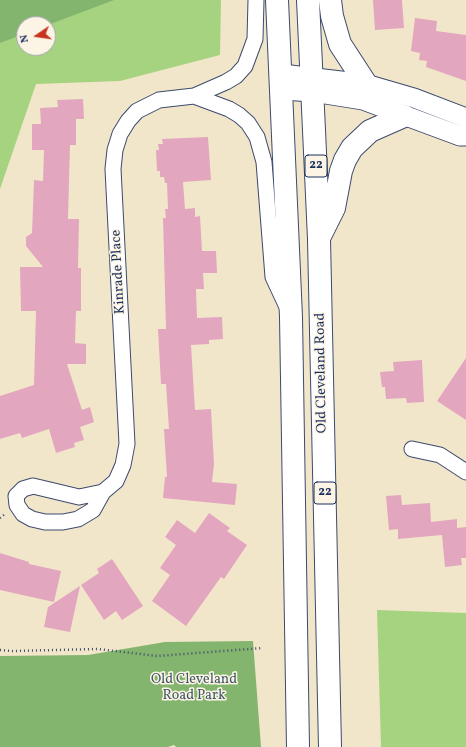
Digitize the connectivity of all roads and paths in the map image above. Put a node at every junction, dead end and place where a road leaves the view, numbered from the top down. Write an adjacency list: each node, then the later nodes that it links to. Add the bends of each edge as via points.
1 (256, 0): 8 (street, Kinrade Place, via 255,39 245,66 226,82)
2 (277, 0): 5 (highway, 22)
3 (308, 0): 6 (highway, Old Cleveland Road / 22)
4 (330, 0): 7 (highway, via 340,44)
5 (282, 82): 6 (street); 13 (highway, 22)
6 (312, 84): 7 (street); 9 (street); 12 (highway, Old Cleveland Road / 22)
7 (366, 84): 10 (street, via 402,94)
8 (194, 96): 13 (street, Kinrade Place, via 239,115 257,137 264,162 273,277); 16 (street, Kinrade Place, via 159,100 137,111 120,134 115,150 113,169 127,444 123,465 116,480)
9 (404, 116): 11 (street); 12 (highway, via 370,131 352,148 341,171 334,208)
10 (466, 118)
11 (466, 136)
12 (319, 239): 20 (highway, Old Cleveland Road / 22)
13 (291, 317): 19 (highway, 22)
14 (412, 449): 15 (street, via 440,456)
15 (466, 472)
16 (103, 492): 16 (street, Kinrade Place, via 93,510 78,519 63,522 32,519 23,514 17,505 16,496 22,489 33,486 79,497)
17 (263, 648): 18 (path, via 157,656 98,649 12,652)
18 (0, 650)
19 (298, 747)
20 (330, 747)

